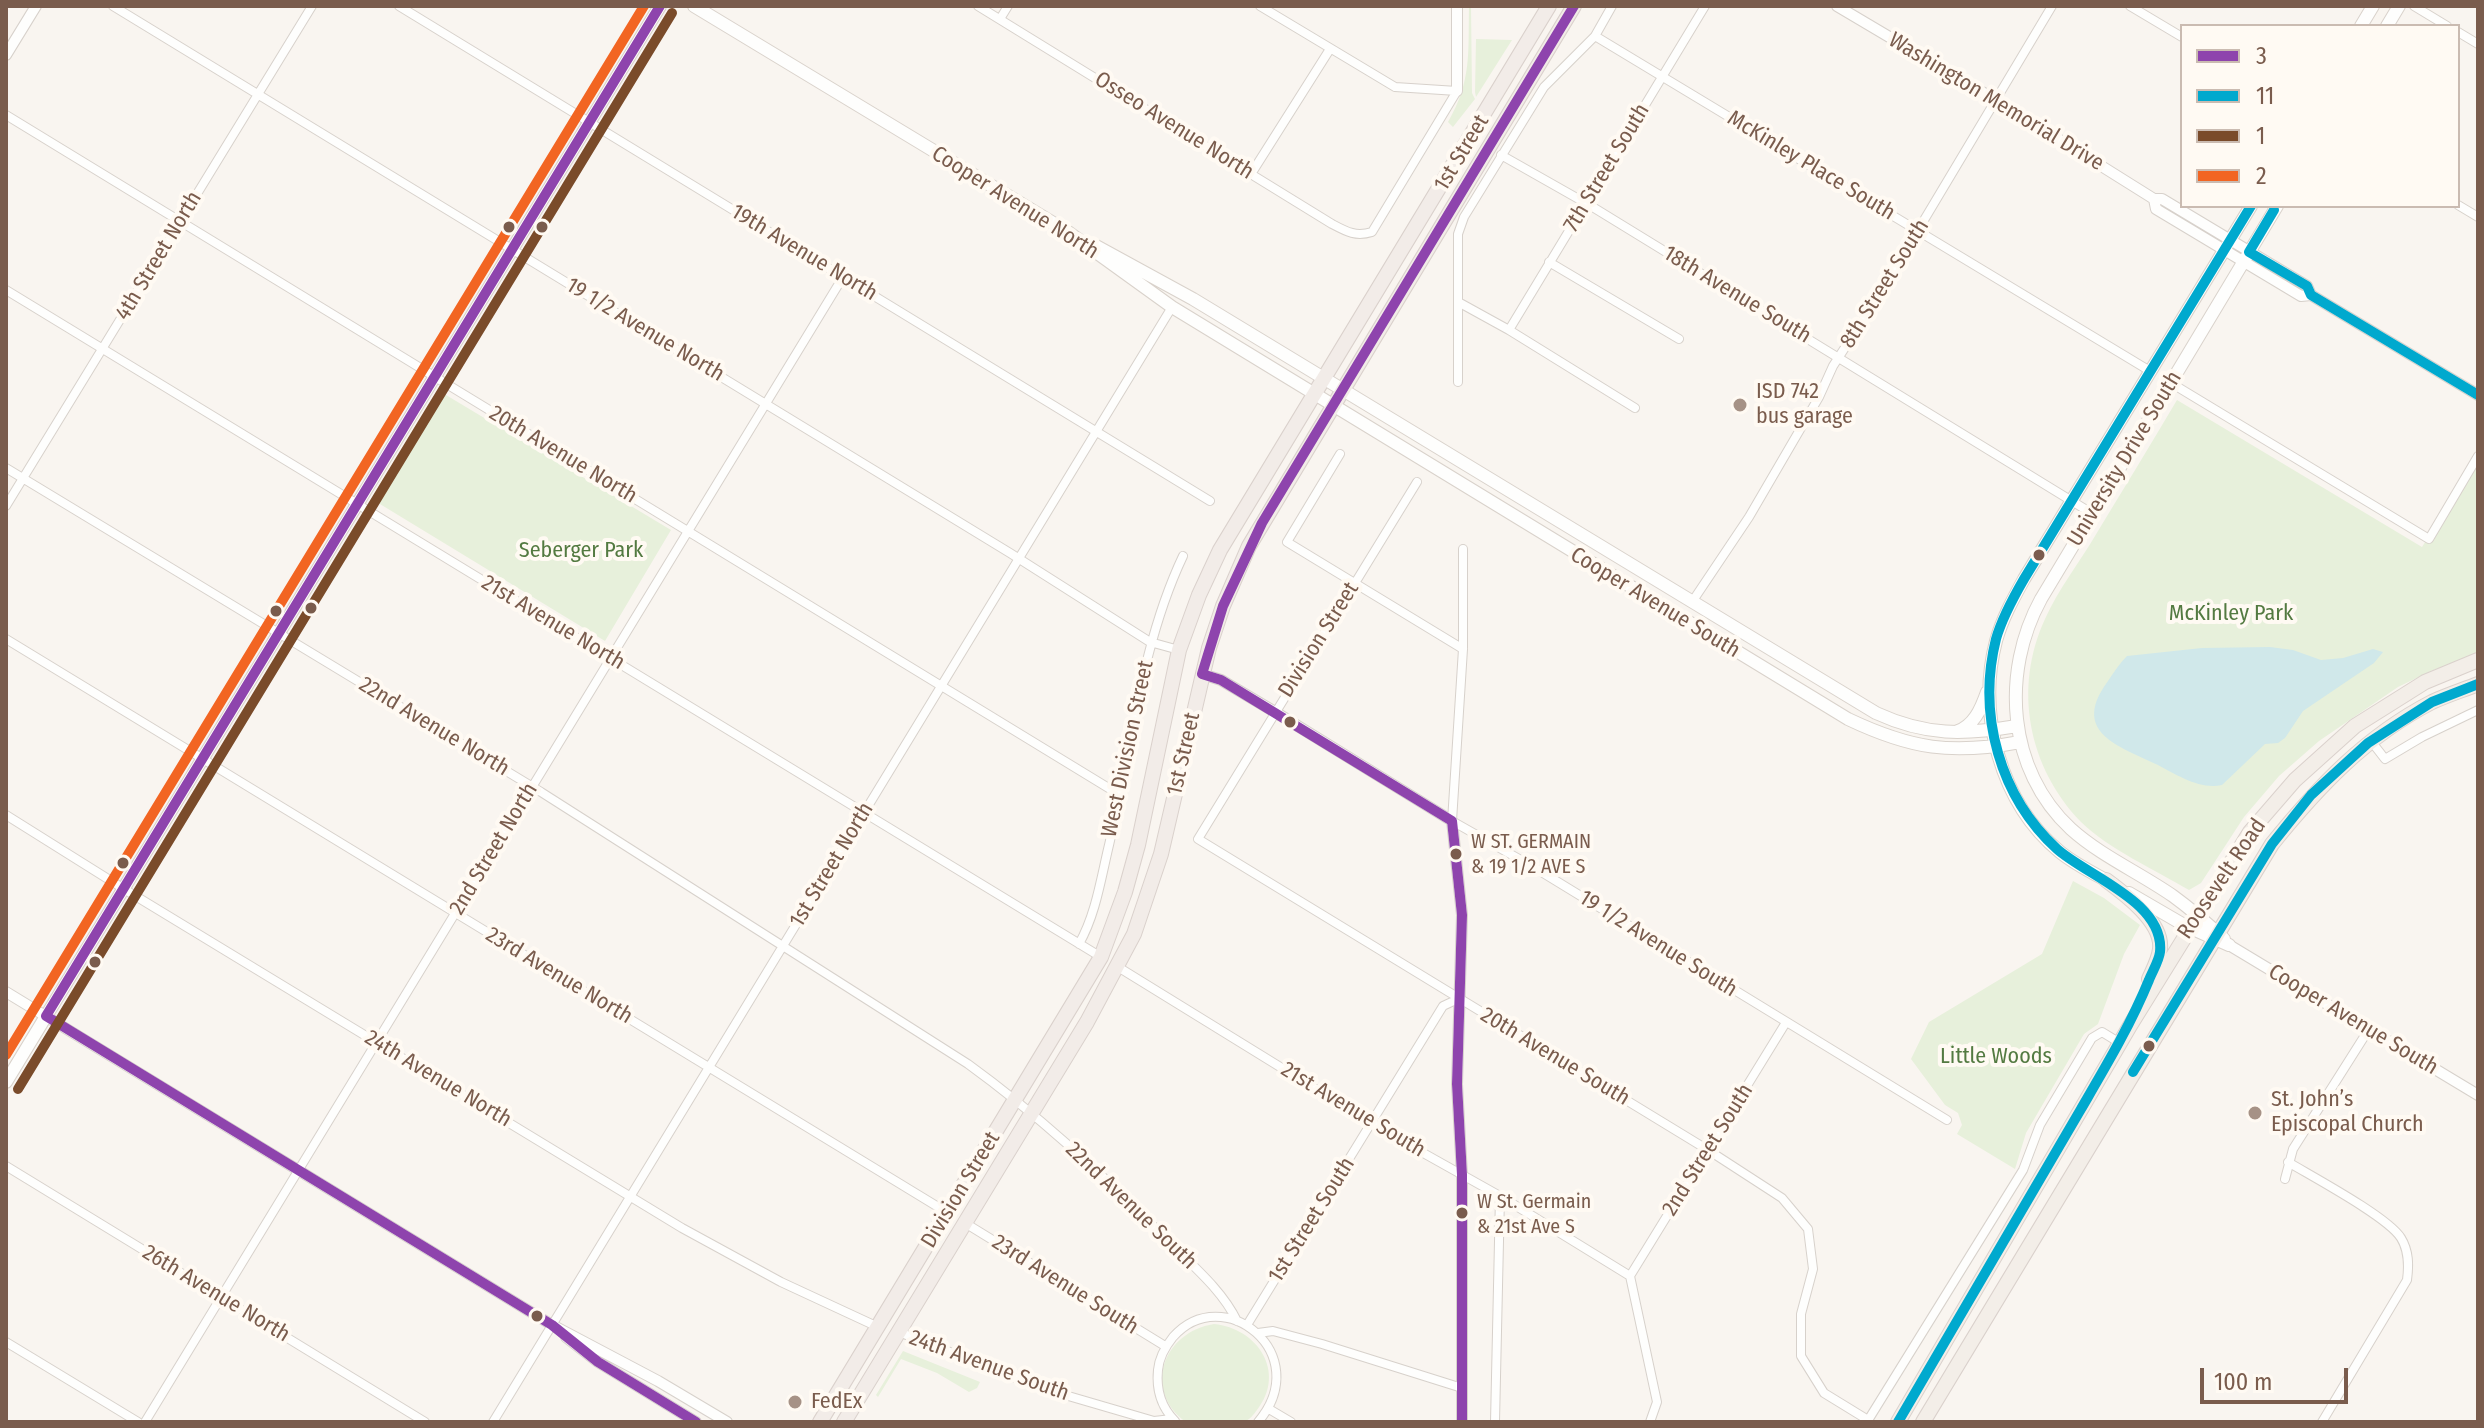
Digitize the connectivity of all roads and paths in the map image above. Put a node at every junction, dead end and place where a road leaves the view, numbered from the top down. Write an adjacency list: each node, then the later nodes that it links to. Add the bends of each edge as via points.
1 (36, 6): 30 (street)
2 (113, 6): 33 (street, 19 1/2 Avenue North)
3 (312, 6): 33 (street, 4th Street North)
4 (399, 6): 36 (street, 19th Avenue North)
5 (660, 6): 36 (main road)
6 (694, 6): 46 (main road, Cooper Avenue North)
7 (978, 6): 21 (street, Osseo Avenue North)
8 (1008, 6): 21 (street)
9 (1260, 6): 29 (street)
10 (1457, 6): 32 (street)
11 (1549, 6): 61 (highway, 1st Street)
12 (1574, 6): 64 (highway, 1st Street)
13 (1612, 6): 26 (street)
14 (1705, 6): 31 (street, 7th Street South)
15 (1837, 6): 34 (street, Washington Memorial Drive)
16 (2052, 6): 34 (street, 8th Street South)
17 (2130, 6): 27 (street)
18 (2373, 6): 22 (main road)
19 (2399, 6): 23 (main road)
20 (2414, 6): 24 (street)
21 (1000, 19): 38 (street, Osseo Avenue North)
22 (2362, 24)
23 (2388, 24)
24 (2444, 24)
25 (2460, 33): 28 (street)
26 (1595, 36): 31 (street, McKinley Place South); 37 (street, via 1544,87)
27 (2180, 36)
28 (2478, 44)
29 (1330, 49): 32 (street, via 1395,87); 38 (street)
30 (6, 55)
31 (1662, 76): 39 (street, 7th Street South); 45 (street, McKinley Place South)
32 (1457, 91): 38 (street, Osseo Avenue North, via 1372,232 1347,233)
33 (258, 94): 44 (street, 4th Street North); 48 (street, 19 1/2 Avenue North)
34 (1996, 100): 45 (street, 8th Street South); 47 (street, Washington Memorial Drive, via 2154,199 2156,209)
35 (6, 115): 44 (street, 20th Avenue North)
36 (591, 123): 48 (main road); 51 (street, 19th Avenue North)
37 (1501, 155): 39 (street, 18th Avenue South); 53 (street, via 1458,234)
38 (1251, 174)
39 (1586, 203): 50 (street, 7th Street South); 58 (street, 18th Avenue South)
40 (2460, 206): 43 (street)
41 (2250, 208): 47 (main road, University Drive South)
42 (2276, 208): 49 (main road, University Drive South)
43 (2478, 217)
44 (180, 222): 57 (street, 4th Street North); 60 (street, 20th Avenue North)
45 (1918, 231): 58 (street, 8th Street South); 59 (street, McKinley Place South)
46 (1068, 232): 54 (main road, Cooper Avenue North); 61 (main road)
47 (2227, 245): 49 (street, Washington Memorial Drive); 59 (main road, University Drive South)
48 (514, 250): 60 (main road); 67 (street, 19 1/2 Avenue North)
49 (2246, 257): 63 (main road, University Drive South); 66 (street, Washington Memorial Drive, via 2301,296 2311,295)
50 (1550, 262): 55 (street, 7th Street South); 56 (street)
51 (843, 277): 67 (street, 2nd Street North); 70 (street, 19th Avenue North)
52 (6, 290): 57 (street, 21st Avenue North)
53 (1460, 303): 55 (street); 62 (street)
54 (1172, 307): 65 (main road, Cooper Avenue North); 70 (street, 1st Street North)
55 (1509, 330): 69 (street)
56 (1679, 339)
57 (103, 349): 74 (street, 4th Street North); 78 (street, 21st Avenue North)
58 (1839, 357): 77 (street, 18th Avenue South); 86 (street, 8th Street South, via 1757,504)
59 (2150, 371): 77 (main road, University Drive South)
60 (436, 377): 78 (main road); 81 (street, 20th Avenue North)
61 (1324, 378): 64 (main road); 65 (highway, 1st Street)
62 (1458, 382)
63 (2171, 383): 72 (street, via 2429,539); 80 (main road, University Drive South)
64 (1342, 389): 68 (highway, 1st Street); 86 (main road)
65 (1314, 394): 68 (main road, Cooper Avenue North); 91 (highway, 1st Street, via 1220,550)
66 (2478, 395)
67 (766, 404): 81 (street, 2nd Street North); 84 (street, 19 1/2 Avenue North)
68 (1332, 406): 94 (highway, 1st Street, via 1249,546); 105 (main road, Cooper Avenue South, via 1848,719 1914,744)
69 (1635, 408)
70 (1096, 432): 76 (street, 19th Avenue North); 84 (street, 1st Street North)
71 (1340, 454): 85 (street, via 1287,542)
72 (2478, 456)
73 (6, 468): 74 (street, 22nd Avenue North)
74 (22, 478): 79 (street, 4th Street North); 87 (street, 22nd Avenue North)
75 (1417, 482): 85 (street, Division Street)
76 (1210, 501)
77 (2071, 501): 80 (street, 18th Avenue South); 95 (main road, University Drive South, via 2002,623)
78 (358, 504): 87 (main road); 92 (street, 21st Avenue North)
79 (6, 506)
80 (2093, 514): 100 (main road, University Drive South, via 2026,630 2016,676)
81 (688, 531): 92 (street, 2nd Street North); 97 (street, 20th Avenue North)
82 (1463, 549): 90 (street)
83 (1183, 556): 89 (street, West Division Street)
84 (1019, 558): 89 (street, 19 1/2 Avenue North); 97 (street, 1st Street North)
85 (1354, 584): 90 (street); 99 (street, Division Street)
86 (1692, 602): 102 (main road, via 1876,713 1921,729)
87 (278, 632): 106 (main road); 107 (street, 22nd Avenue North)
88 (6, 639): 106 (street, 23rd Avenue North)
89 (1150, 642): 91 (street, 19 1/2 Avenue North); 108 (street, West Division Street)
90 (1463, 649): 111 (street)
91 (1179, 650): 120 (highway, 1st Street, via 1138,845)
92 (611, 658): 107 (street, 2nd Street North); 109 (street, 21st Avenue North)
93 (2478, 660): 116 (main road, Roosevelt Road, via 2425,682 2355,726 2295,780 2250,832)
94 (1202, 674): 99 (street, 19 1/2 Avenue South); 121 (highway, 1st Street, via 1161,854)
95 (1990, 681): 101 (main road, University Drive South); 102 (main road, via 1973,721)
96 (2478, 684): 103 (main road, Roosevelt Road, via 2432,702)
97 (941, 686): 108 (street, 20th Avenue North); 109 (street, 1st Street North)
98 (2478, 710): 103 (street, via 2385,759)
99 (1275, 712): 111 (street, 19 1/2 Avenue South); 112 (street, Division Street)
100 (2017, 726): 101 (main road); 104 (main road, Cooper Avenue South)
101 (1993, 730): 102 (main road); 105 (main road, Cooper Avenue South)
102 (1954, 733)
103 (2371, 741): 117 (main road, Roosevelt Road, via 2301,807 2272,844)
104 (2020, 742): 105 (main road, Cooper Avenue South); 116 (main road, Cooper Avenue South, via 2042,792 2065,822 2173,896)
105 (1996, 748): 113 (main road, Cooper Avenue South, via 2012,791 2034,824 2059,851)
106 (203, 759): 114 (main road); 115 (street, 23rd Avenue North)
107 (532, 786): 115 (street, 2nd Street North); 118 (street, 22nd Avenue North)
108 (1120, 795): 119 (street, West Division Street, via 1091,918)
109 (864, 813): 118 (street, 1st Street North); 119 (street, 21st Avenue North)
110 (6, 815): 114 (street, 24th Avenue North)
111 (1452, 821): 123 (street, via 1462,915); 125 (street, 19 1/2 Avenue South)
112 (1198, 839): 123 (street, 20th Avenue South)
113 (2106, 880): 116 (main road, Cooper Avenue South); 126 (main road, via 2141,910 2160,942)
114 (124, 889): 124 (main road); 128 (street, 24th Avenue North)
115 (455, 913): 128 (street, 2nd Street North); 130 (street, 23rd Avenue North)
116 (2193, 921): 117 (main road, Cooper Avenue South); 126 (main road, Roosevelt Road)
117 (2220, 939): 127 (street, Cooper Avenue South); 175 (main road, Roosevelt Road)
118 (784, 944): 130 (street, 1st Street North); 133 (street, 22nd Avenue North)
119 (1079, 944): 120 (street, 21st Avenue North)
120 (1101, 957): 133 (highway, Division Street)
121 (1118, 967): 134 (highway, Division Street); 136 (street, 21st Avenue South)
122 (6, 992): 124 (street)
123 (1458, 999): 136 (street, 1st Street South, via 1443,1006); 137 (street, 20th Avenue South); 141 (street)
124 (46, 1016): 131 (main road); 140 (street)
125 (1785, 1024): 135 (street, 19 1/2 Avenue South); 137 (street, 2nd Street South)
126 (2131, 1024): 129 (main road, Roosevelt Road)
127 (2369, 1029): 132 (street, Cooper Avenue South); 138 (street)
128 (377, 1041): 140 (street, 2nd Street North); 143 (street, 24th Avenue North)
129 (2120, 1043): 160 (street, via 2102,1032 2092,1038 2040,1125 2023,1170); 174 (main road, Roosevelt Road)
130 (709, 1067): 143 (street, 1st Street North); 145 (street, 23rd Avenue North)
131 (6, 1082)
132 (2478, 1095)
133 (1017, 1100): 134 (street, 22nd Avenue South); 145 (highway, Division Street)
134 (1032, 1113): 146 (highway, Division Street); 149 (street, 22nd Avenue South, via 1148,1220 1229,1305)
135 (1947, 1120)
136 (1371, 1122): 141 (street, 21st Avenue South); 151 (street, 1st Street South)
137 (1708, 1150): 147 (street, 2nd Street South); 160 (street, 20th Avenue South, via 1782,1198 1808,1229 1813,1269 1801,1314 1801,1356 1824,1393)
138 (2288, 1162): 142 (street); 176 (street, via 2386,1222 2400,1236 2409,1266 2407,1280)
139 (6, 1166): 148 (street, 26th Avenue North)
140 (298, 1170): 148 (street, 2nd Street North); 150 (street)
141 (1462, 1175): 144 (street, 21st Avenue South); 157 (street)
142 (2285, 1179)
143 (630, 1196): 150 (street, 1st Street North); 152 (street, 24th Avenue North, via 781,1282)
144 (1500, 1196): 147 (street, 21st Avenue South); 172 (street)
145 (948, 1213): 152 (highway, Division Street)
146 (965, 1223): 153 (highway, Division Street); 156 (street, 23rd Avenue South)
147 (1630, 1276): 173 (street, via 1657,1402)
148 (221, 1297): 162 (street, 2nd Street North); 163 (street, 26th Avenue North)
149 (1237, 1321): 151 (street); 156 (street, via 1196,1321)
150 (552, 1325): 164 (street, 1st Street North); 165 (street, via 598,1362); 166 (street)
151 (1247, 1325): 154 (street)
152 (878, 1327): 167 (highway, Division Street)
153 (899, 1332): 159 (street, 24th Avenue South, via 1041,1388 1154,1421); 168 (highway, Division Street)
154 (1258, 1333): 157 (street, via 1273,1331 1322,1344); 158 (street, via 1277,1369)
155 (6, 1342): 161 (street)
156 (1165, 1346): 159 (street, via 1157,1384)
157 (1462, 1388): 171 (street)
158 (1269, 1409): 169 (street); 170 (street)
159 (1174, 1420)
160 (1868, 1421)
161 (138, 1422)
162 (145, 1422)
163 (425, 1422)
164 (493, 1422)
165 (696, 1422)
166 (727, 1422)
167 (820, 1422)
168 (844, 1422)
169 (1258, 1422)
170 (1291, 1422)
171 (1462, 1422)
172 (1495, 1422)
173 (1650, 1422)
174 (1898, 1422)
175 (1923, 1422)
176 (2322, 1422)

